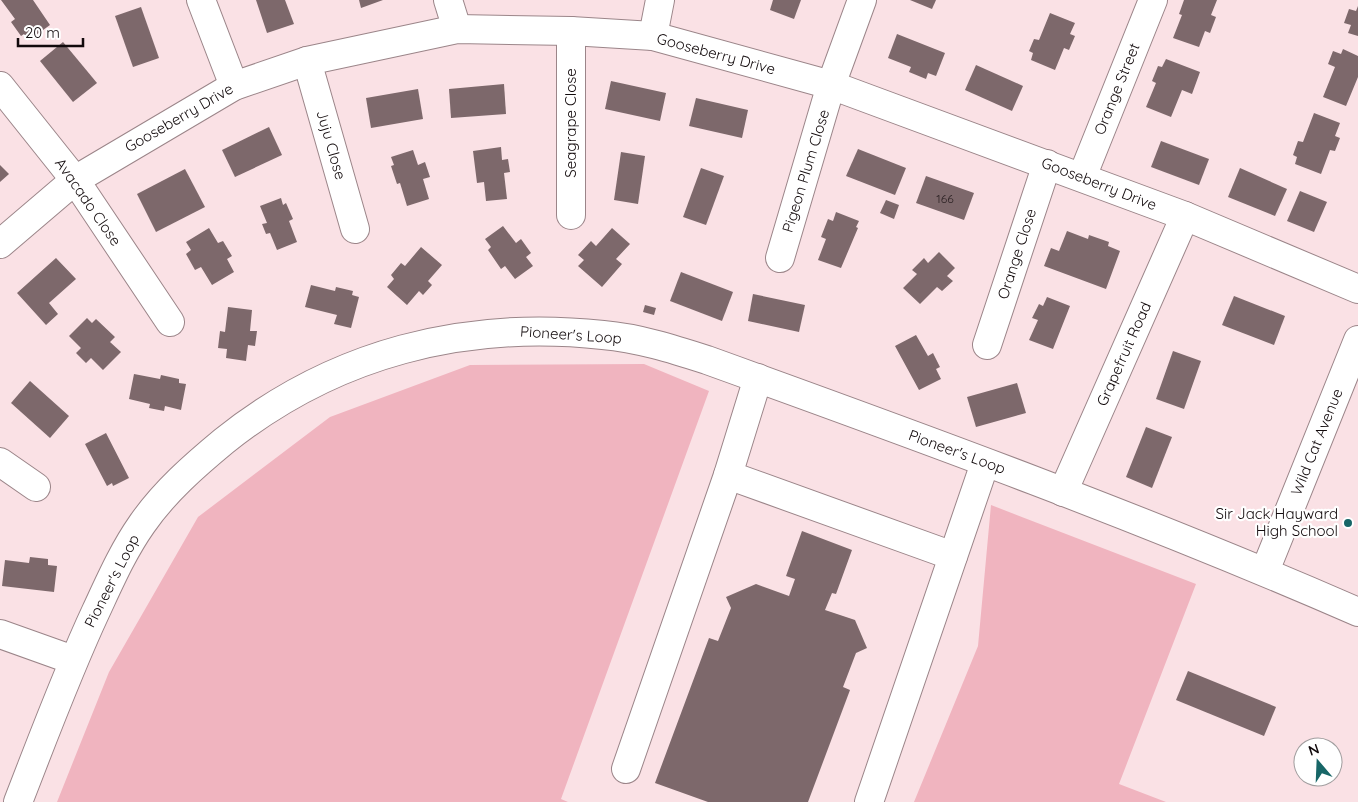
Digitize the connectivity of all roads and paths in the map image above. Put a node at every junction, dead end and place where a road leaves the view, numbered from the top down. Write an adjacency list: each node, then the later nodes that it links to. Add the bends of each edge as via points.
1 (201, 0): 12 (street)
2 (448, 0): 6 (street)
3 (660, 0): 8 (street)
4 (862, 0): 10 (street, Pigeon Plum Close)
5 (1153, 0): 14 (street, Orange Street)
6 (457, 29): 7 (street, Gooseberry Drive); 9 (street, Gooseberry Drive)
7 (571, 31): 8 (street, Gooseberry Drive); 16 (street, Seagrape Close)
8 (653, 36): 10 (street, Gooseberry Drive)
9 (307, 62): 12 (street, Gooseberry Drive); 18 (street, Juju Close)
10 (831, 85): 13 (street, Gooseberry Drive); 20 (street, Pigeon Plum Close)
11 (0, 86): 15 (street, Avacado Close)
12 (234, 86): 15 (street, Gooseberry Drive)
13 (1047, 164): 14 (street, Gooseberry Drive); 24 (street, Orange Close)
14 (1082, 177): 17 (street, Gooseberry Drive)
15 (75, 180): 19 (street, Gooseberry Drive); 22 (street, Avacado Close)
16 (572, 215)
17 (1185, 216): 21 (street, Gooseberry Drive); 30 (street, Grapefruit Road)
18 (355, 229)
19 (0, 244)
20 (780, 258)
21 (1358, 289)
22 (170, 322)
23 (1358, 340): 32 (street, Wild Cat Avenue)
24 (987, 345)
25 (758, 378): 27 (street, Pioneer's Loop); 28 (street); 35 (street, Pioneer's Loop, via 666,346 605,335 542,330 491,332 437,340 385,354 332,374 244,425 171,490 142,523 119,561)
26 (0, 462): 29 (street)
27 (985, 463): 30 (street, Pioneer's Loop); 31 (street)
28 (728, 475): 31 (street); 36 (street)
29 (36, 487)
30 (1063, 492): 32 (street, Pioneer's Loop)
31 (953, 556): 38 (street)
32 (1265, 571): 33 (street, Pioneer's Loop)
33 (1358, 612)
34 (0, 634): 35 (street)
35 (73, 660): 37 (street, Pioneer's Loop)
36 (626, 769)
37 (18, 802)
38 (869, 802)

